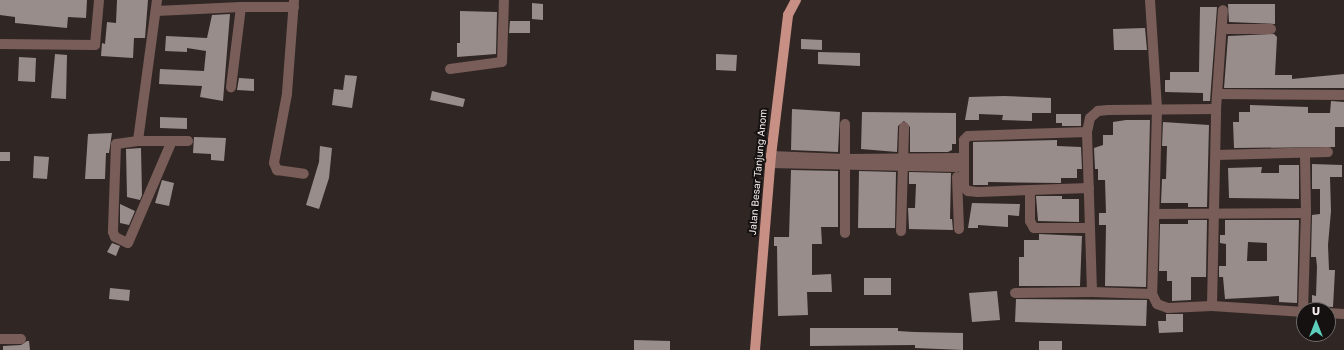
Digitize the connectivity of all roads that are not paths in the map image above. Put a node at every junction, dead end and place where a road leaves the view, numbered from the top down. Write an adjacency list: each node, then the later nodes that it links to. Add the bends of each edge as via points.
1 (99, 0): 12 (street, via 95,45)
2 (157, 0): 9 (street)
3 (504, 0): 13 (street, via 502,62)
4 (796, 0): 29 (main road, Jalan Besar Tanjung Anom, via 788,15)
5 (1150, 0): 17 (street)
6 (294, 3): 7 (street); 33 (street, via 286,94 274,163 277,170)
7 (241, 7): 9 (street); 14 (street)
8 (1223, 10): 10 (street)
9 (156, 11): 23 (street)
10 (1223, 29): 11 (street); 15 (street)
11 (1271, 29)
12 (0, 44)
13 (450, 69)
14 (230, 87)
15 (1218, 94): 16 (street); 18 (street)
16 (1344, 95)
17 (1157, 109): 18 (street); 21 (street, via 1098,111 1090,118); 36 (street)
18 (1216, 109): 28 (street)
19 (845, 124): 30 (street)
20 (904, 127): 31 (street)
21 (1087, 132): 34 (street); 35 (street, via 978,134 968,136 964,140 964,187 968,192)
22 (957, 139): 32 (street)
23 (138, 141): 24 (street); 24 (street, via 116,144 113,232 128,243)
24 (172, 141): 25 (street)
25 (188, 141)
26 (1328, 152): 27 (street)
27 (1305, 153): 28 (street); 37 (street)
28 (1217, 155): 38 (street)
29 (770, 159): 30 (street); 51 (main road, Jalan Besar Tanjung Anom)
30 (845, 162): 31 (street); 42 (street)
31 (903, 162): 32 (street); 41 (street)
32 (957, 163): 40 (street)
33 (304, 174)
34 (1088, 188): 35 (street); 39 (street)
35 (1030, 190): 39 (street, via 1030,221 1034,228)
36 (1155, 214): 38 (street); 45 (street)
37 (1306, 214): 38 (street); 46 (street)
38 (1216, 216): 47 (street)
39 (1090, 228): 43 (street)
40 (959, 229)
41 (901, 231)
42 (846, 233)
43 (1092, 292): 44 (street); 45 (street)
44 (1015, 293)
45 (1152, 294): 47 (street, via 1157,304 1168,308)
46 (1304, 302)
47 (1212, 306): 48 (street)
48 (1296, 311)
49 (0, 339): 50 (street)
50 (21, 339)
51 (755, 350)

